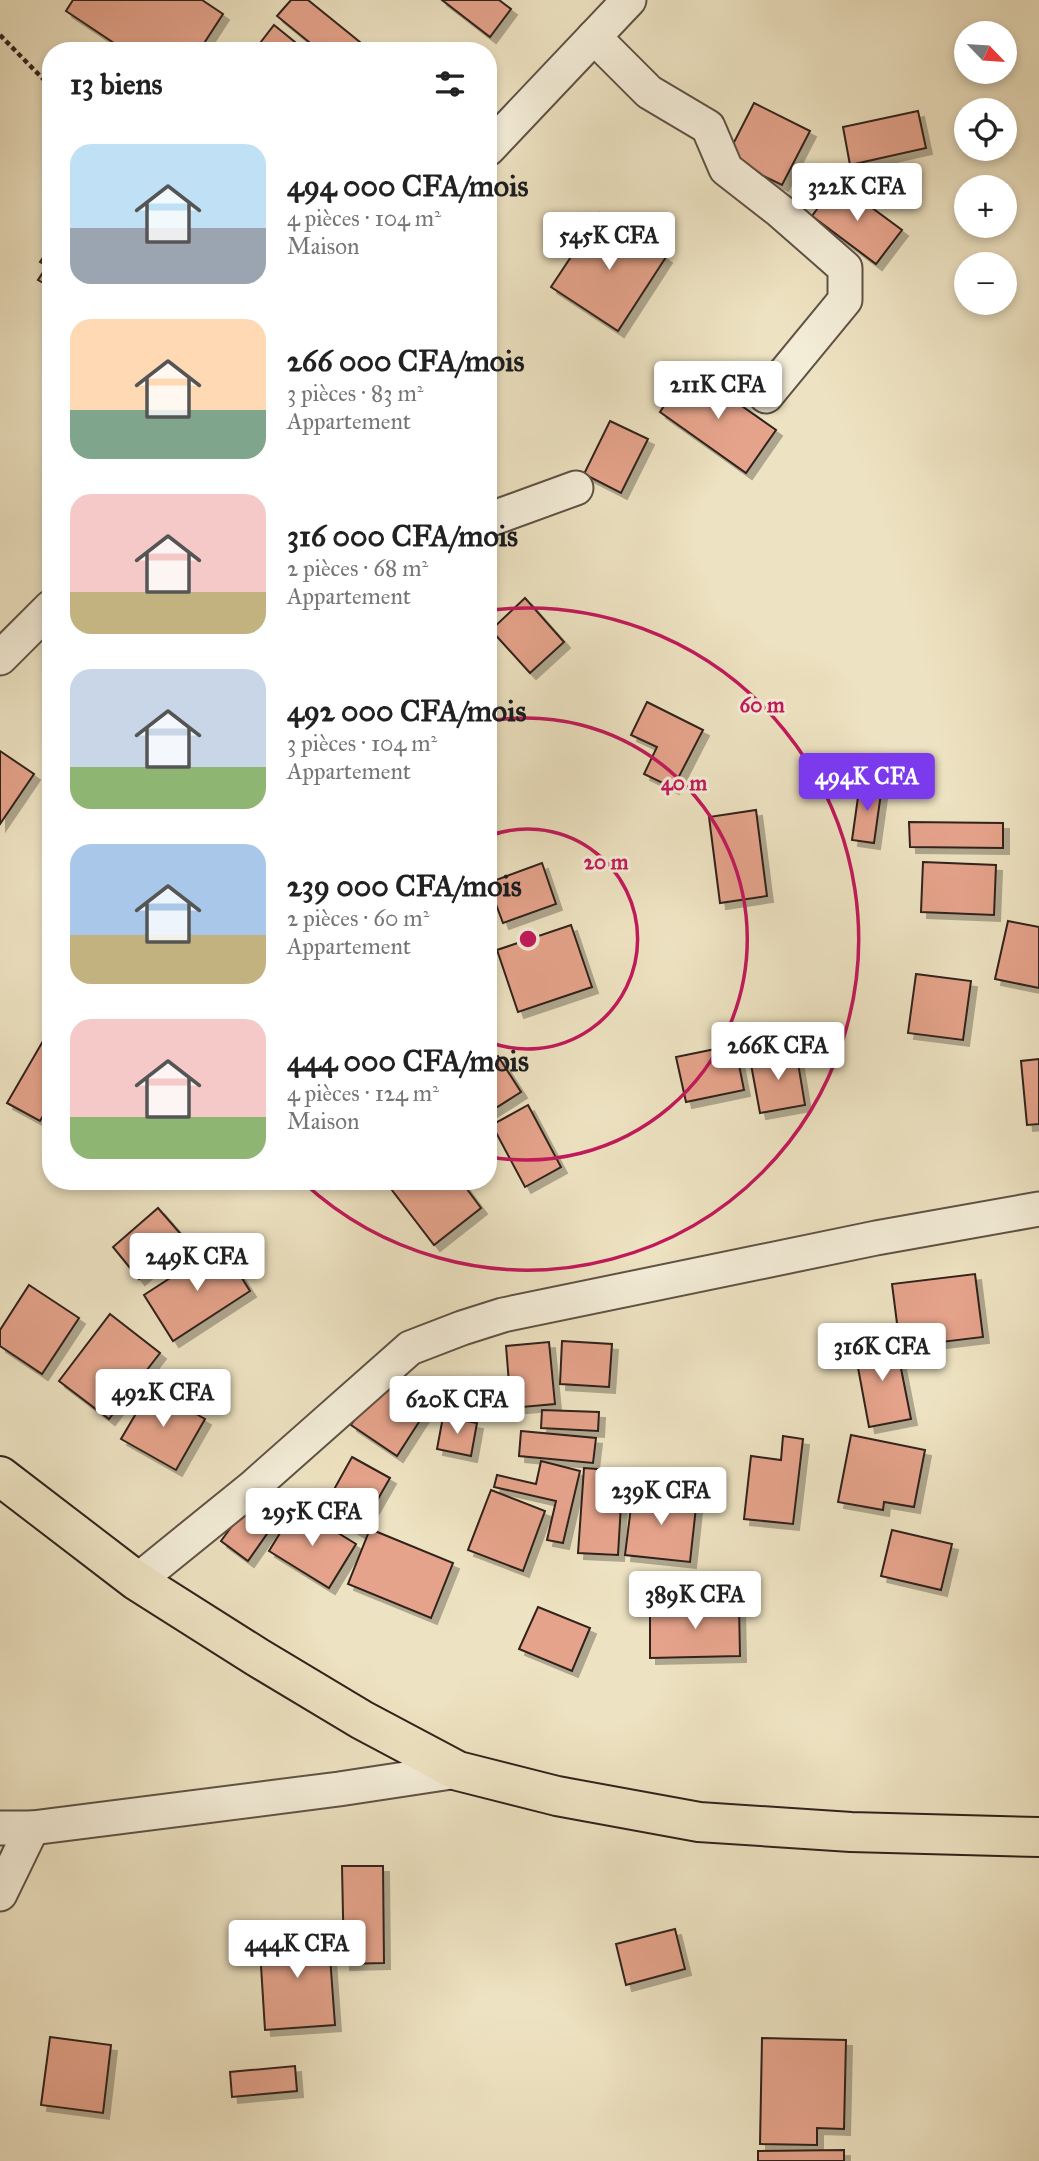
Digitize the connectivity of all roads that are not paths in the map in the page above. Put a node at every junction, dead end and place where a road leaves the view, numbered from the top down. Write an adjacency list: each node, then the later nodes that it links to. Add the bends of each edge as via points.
1 (629, 0): 2 (street)
2 (594, 37): 3 (street); 4 (street, via 649,92 708,127 726,169 845,268 845,300)
3 (497, 139)
4 (766, 396)
5 (576, 488): 6 (street)
6 (497, 517)
7 (42, 616): 8 (street)
8 (0, 658)
9 (1039, 1209): 11 (street, via 503,1315 411,1348 253,1487)
10 (0, 1476): 11 (highway)
11 (137, 1581): 12 (highway, via 362,1720)
12 (458, 1771): 13 (street); 14 (highway, via 557,1796 699,1822)
13 (16, 1828): 15 (street)
14 (1039, 1837)
15 (0, 1894)

